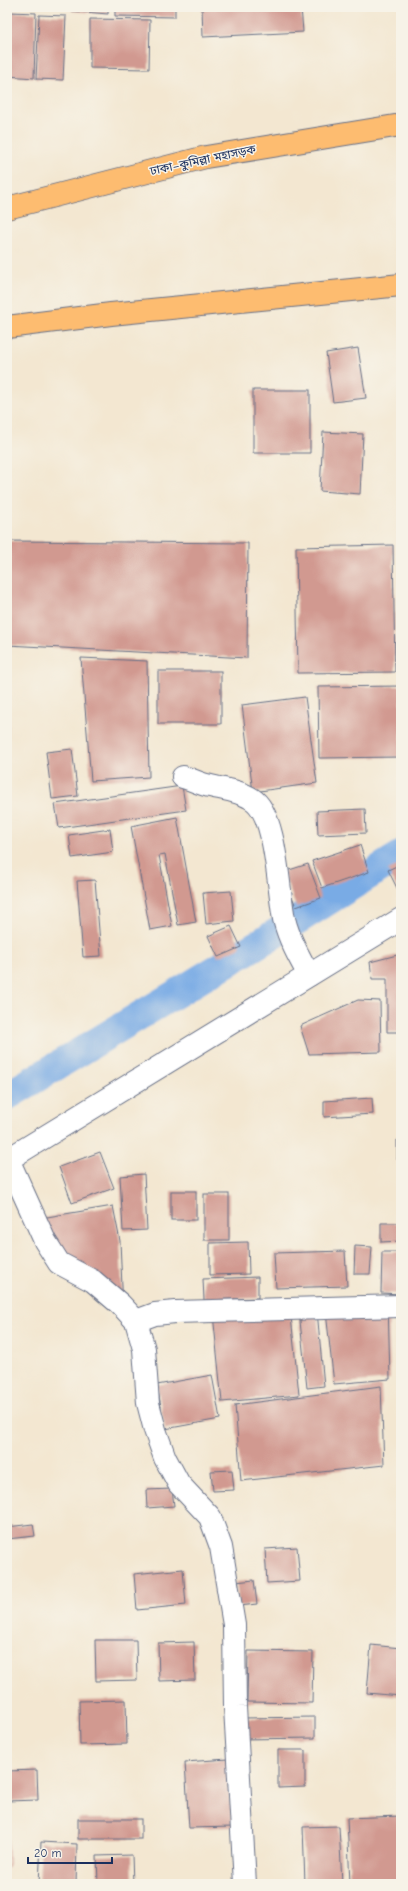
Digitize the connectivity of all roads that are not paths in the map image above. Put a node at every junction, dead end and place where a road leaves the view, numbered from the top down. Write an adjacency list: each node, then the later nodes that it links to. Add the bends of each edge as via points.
1 (401, 125): 2 (highway, ঢাকা–কুমিল্লা মহাসড়ক, via 206,157)
2 (7, 208)
3 (401, 285): 4 (highway)
4 (7, 327)
5 (183, 776): 7 (street, via 253,799 264,812 272,836 285,920 295,950)
6 (401, 919): 7 (street)
7 (309, 975): 8 (street)
8 (7, 1159): 10 (street, via 45,1241 59,1263 93,1281)
9 (401, 1306): 10 (street, via 175,1312 155,1314)
10 (136, 1322): 11 (street, via 144,1349 148,1403 165,1458 179,1484 210,1517 221,1547 234,1625 235,1707)
11 (245, 1884)

